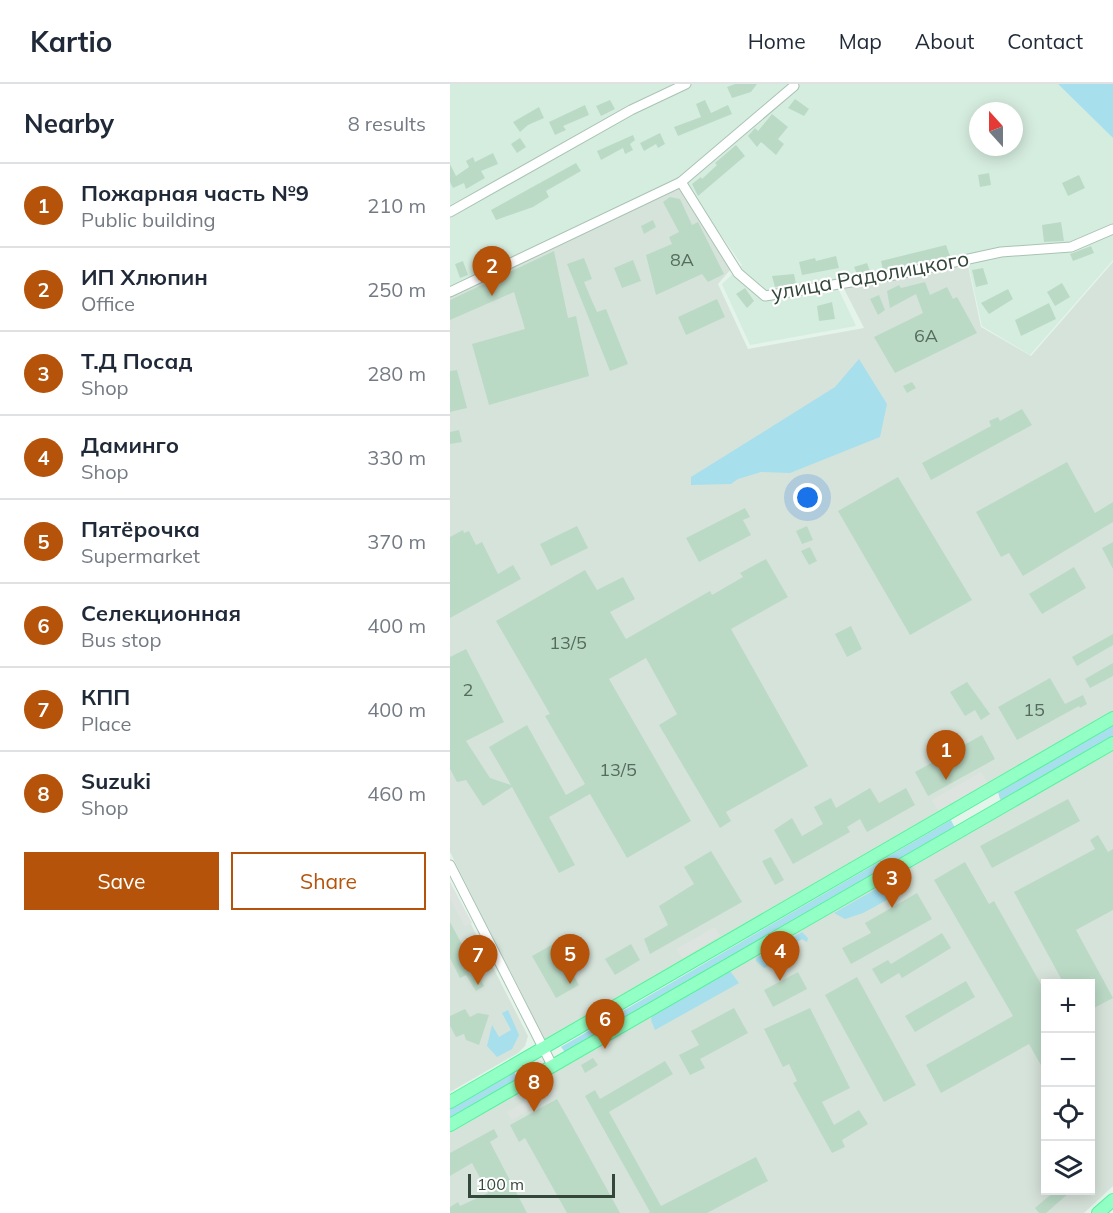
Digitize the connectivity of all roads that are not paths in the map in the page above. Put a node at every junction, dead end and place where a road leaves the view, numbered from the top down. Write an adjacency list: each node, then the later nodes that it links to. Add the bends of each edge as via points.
1 (686, 84): 4 (street)
2 (794, 86): 3 (street)
3 (681, 182): 5 (street, улица Радолицкого, via 738,273 765,296 1001,252 1071,247); 6 (street)
4 (450, 212)
5 (1113, 229)
6 (450, 292)
7 (1113, 718): 9 (main road)
8 (1113, 743): 10 (main road)
9 (965, 804): 10 (main road); 12 (main road)
10 (977, 823): 13 (main road)
11 (450, 865): 12 (street)
12 (542, 1047): 13 (street); 14 (main road)
13 (553, 1067): 15 (main road)
14 (450, 1102)
15 (450, 1125)
16 (1113, 1200): 17 (main road)
17 (1098, 1213)

